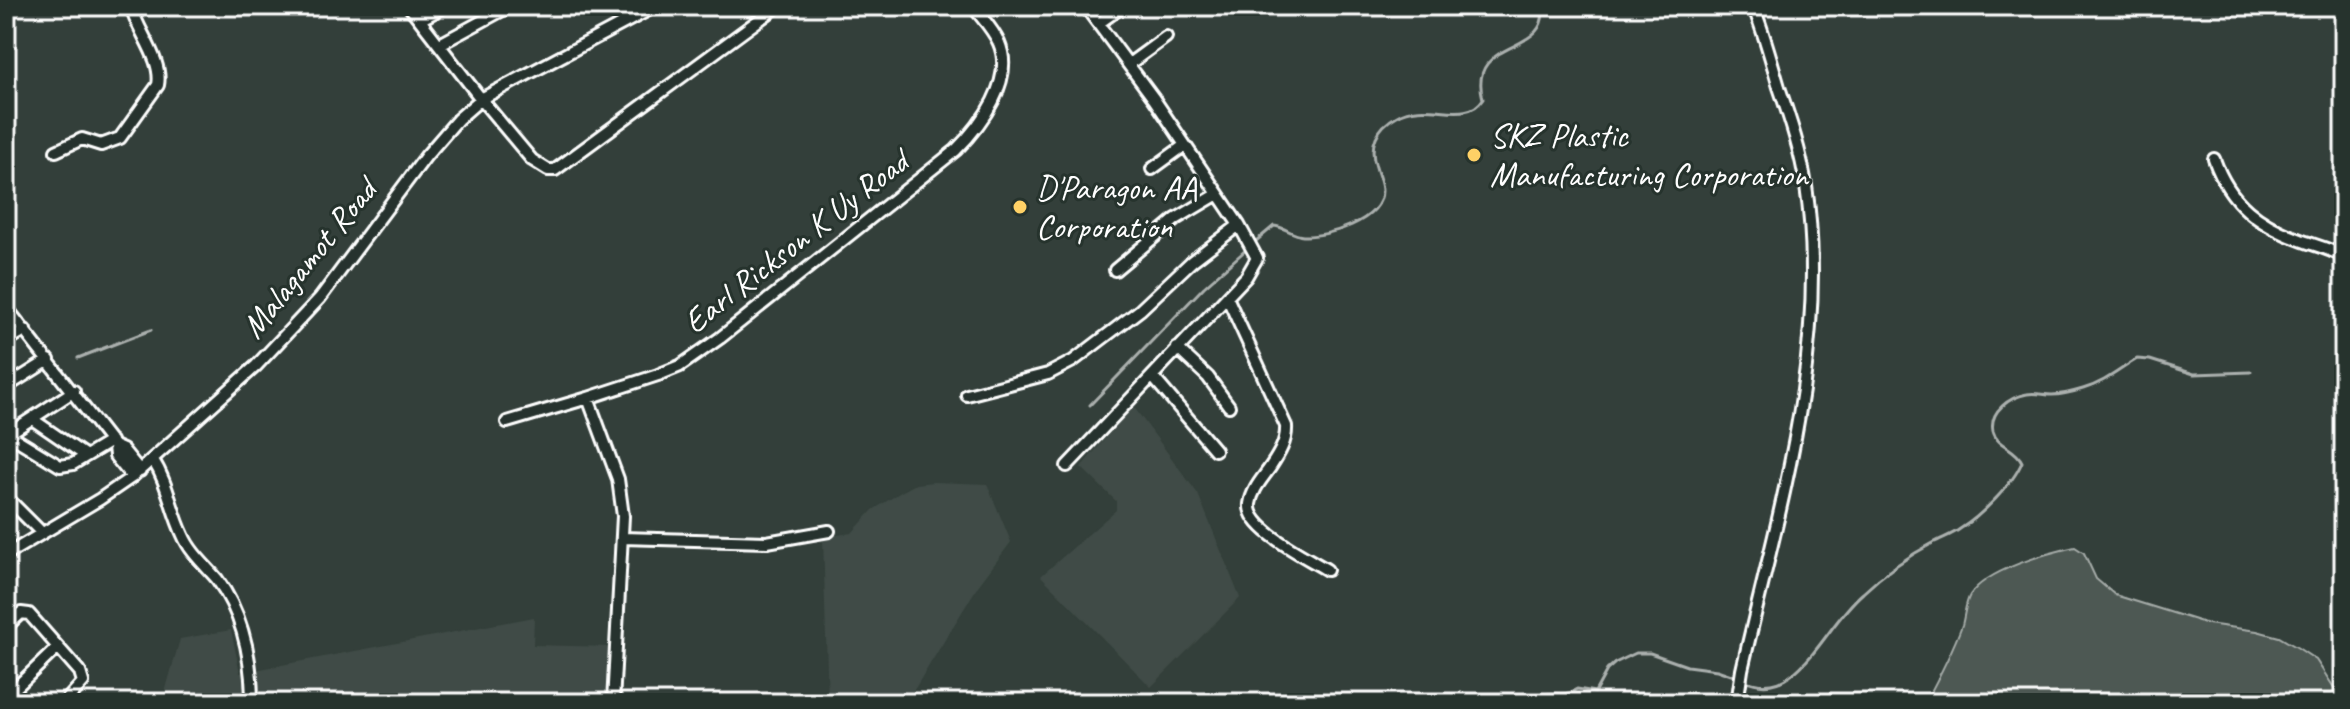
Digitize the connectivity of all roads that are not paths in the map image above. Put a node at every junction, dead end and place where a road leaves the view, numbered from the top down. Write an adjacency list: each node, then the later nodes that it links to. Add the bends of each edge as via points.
1 (131, 6): 18 (street, via 158,68 158,85 120,138 101,145 82,139)
2 (409, 6): 11 (street)
3 (446, 6): 11 (street)
4 (510, 6): 14 (street)
5 (656, 6): 16 (street, Malagamot Road)
6 (778, 6): 16 (street, via 555,170 532,160)
7 (973, 6): 35 (street, Earl Rickson K Uy Road, via 999,43 1002,71 990,104 966,139 698,354 658,375)
8 (1085, 6): 12 (street)
9 (1123, 6): 12 (street)
10 (1753, 6): 56 (street, via 1806,185 1810,335 1803,397)
11 (421, 19): 14 (street)
12 (1099, 23): 15 (street)
13 (1166, 37): 15 (street)
14 (440, 44): 16 (street)
15 (1129, 64): 17 (street)
16 (481, 99): 43 (street, Malagamot Road, via 426,156 283,339)
17 (1185, 145): 20 (street); 21 (street)
18 (56, 151)
19 (2214, 159): 23 (street, via 2230,194 2256,218)
20 (1152, 169)
21 (1218, 194): 22 (street); 24 (street, via 1176,219)
22 (1239, 225): 25 (street, via 1257,258); 34 (street, via 1073,361 1048,374)
23 (2344, 257)
24 (1115, 270)
25 (1227, 297): 29 (street); 51 (street, via 1286,426 1287,436 1254,491 1252,516)
26 (6, 307): 27 (street)
27 (25, 330): 28 (street); 30 (street)
28 (6, 341)
29 (1177, 348): 31 (street); 36 (street)
30 (49, 360): 32 (street); 33 (street)
31 (1152, 376): 41 (street); 44 (street)
32 (6, 387)
33 (74, 391): 37 (street); 40 (street)
34 (967, 395)
35 (588, 398): 38 (street, Earl Rickson K Uy Road); 49 (street, via 618,479)
36 (1229, 406)
37 (32, 419): 39 (street); 42 (street)
38 (507, 422)
39 (7, 434): 42 (street, via 60,466)
40 (112, 443): 42 (street); 45 (street, via 123,450)
41 (1215, 450)
42 (86, 456)
43 (153, 460): 45 (street, Malagamot Road); 55 (street, via 183,537 234,607 249,655)
44 (1067, 466)
45 (136, 474): 48 (street, Malagamot Road)
46 (6, 497): 48 (street)
47 (829, 531): 49 (street, via 767,542)
48 (42, 533): 50 (street, Malagamot Road)
49 (622, 538): 58 (street)
50 (6, 555)
51 (1327, 570)
52 (6, 627): 53 (street, via 24,612)
53 (58, 647): 54 (street); 57 (street, via 83,678)
54 (6, 697)
55 (252, 697)
56 (1738, 699)
57 (64, 703)
58 (613, 703)

